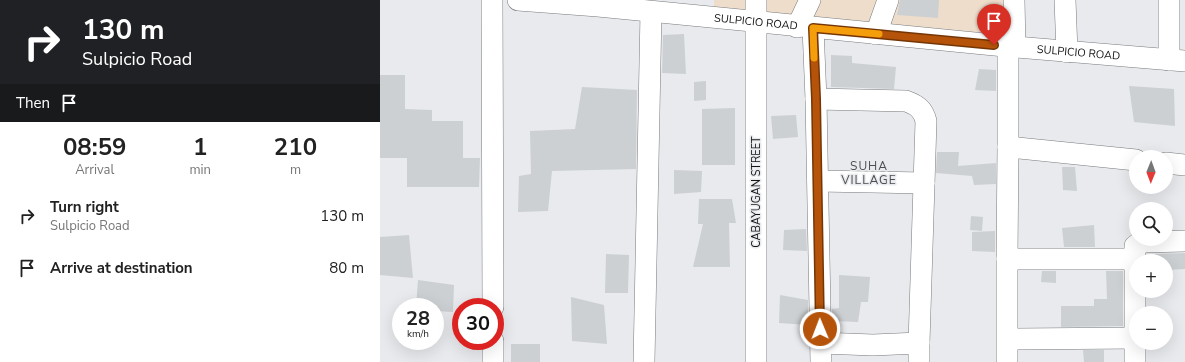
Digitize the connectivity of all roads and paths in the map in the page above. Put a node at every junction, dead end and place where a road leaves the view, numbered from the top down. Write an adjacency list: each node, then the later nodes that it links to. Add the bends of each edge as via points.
1 (492, 0): 28 (street)
2 (518, 0): 9 (street, SULPICIO ROAD)
3 (756, 0): 11 (street, CABAYUGAN STREET)
4 (810, 0): 12 (street)
5 (888, 0): 13 (street)
6 (1014, 0): 14 (street)
7 (1065, 0): 15 (street)
8 (1169, 0): 16 (street)
9 (598, 3): 10 (street, SULPICIO ROAD)
10 (651, 12): 11 (street, SULPICIO ROAD); 36 (street)
11 (756, 22): 12 (street, SULPICIO ROAD); 37 (street, CABAYUGAN STREET)
12 (805, 27): 13 (street, SULPICIO ROAD); 17 (street)
13 (876, 34): 14 (street, SULPICIO ROAD)
14 (1012, 47): 15 (street, SULPICIO ROAD); 18 (street)
15 (1067, 52): 16 (street, SULPICIO ROAD)
16 (1177, 61)
17 (816, 99): 22 (street); 23 (street, via 906,101 920,108 926,121)
18 (1008, 147): 19 (street); 26 (street)
19 (1129, 159)
20 (1173, 164): 21 (street)
21 (1185, 165)
22 (818, 181): 23 (street); 34 (street)
23 (924, 183): 33 (street)
24 (1185, 241): 25 (street, via 1139,243 1135,246)
25 (1135, 254)
26 (1006, 259): 27 (street); 29 (street)
27 (1129, 259)
28 (493, 298)
29 (1008, 338): 30 (street); 38 (street)
30 (1129, 338)
31 (493, 350): 35 (street)
32 (1134, 350): 39 (street)
33 (919, 352): 34 (street, via 873,345)
34 (821, 353)
35 (493, 362)
36 (644, 362)
37 (756, 362)
38 (1007, 362)
39 (1135, 362)

